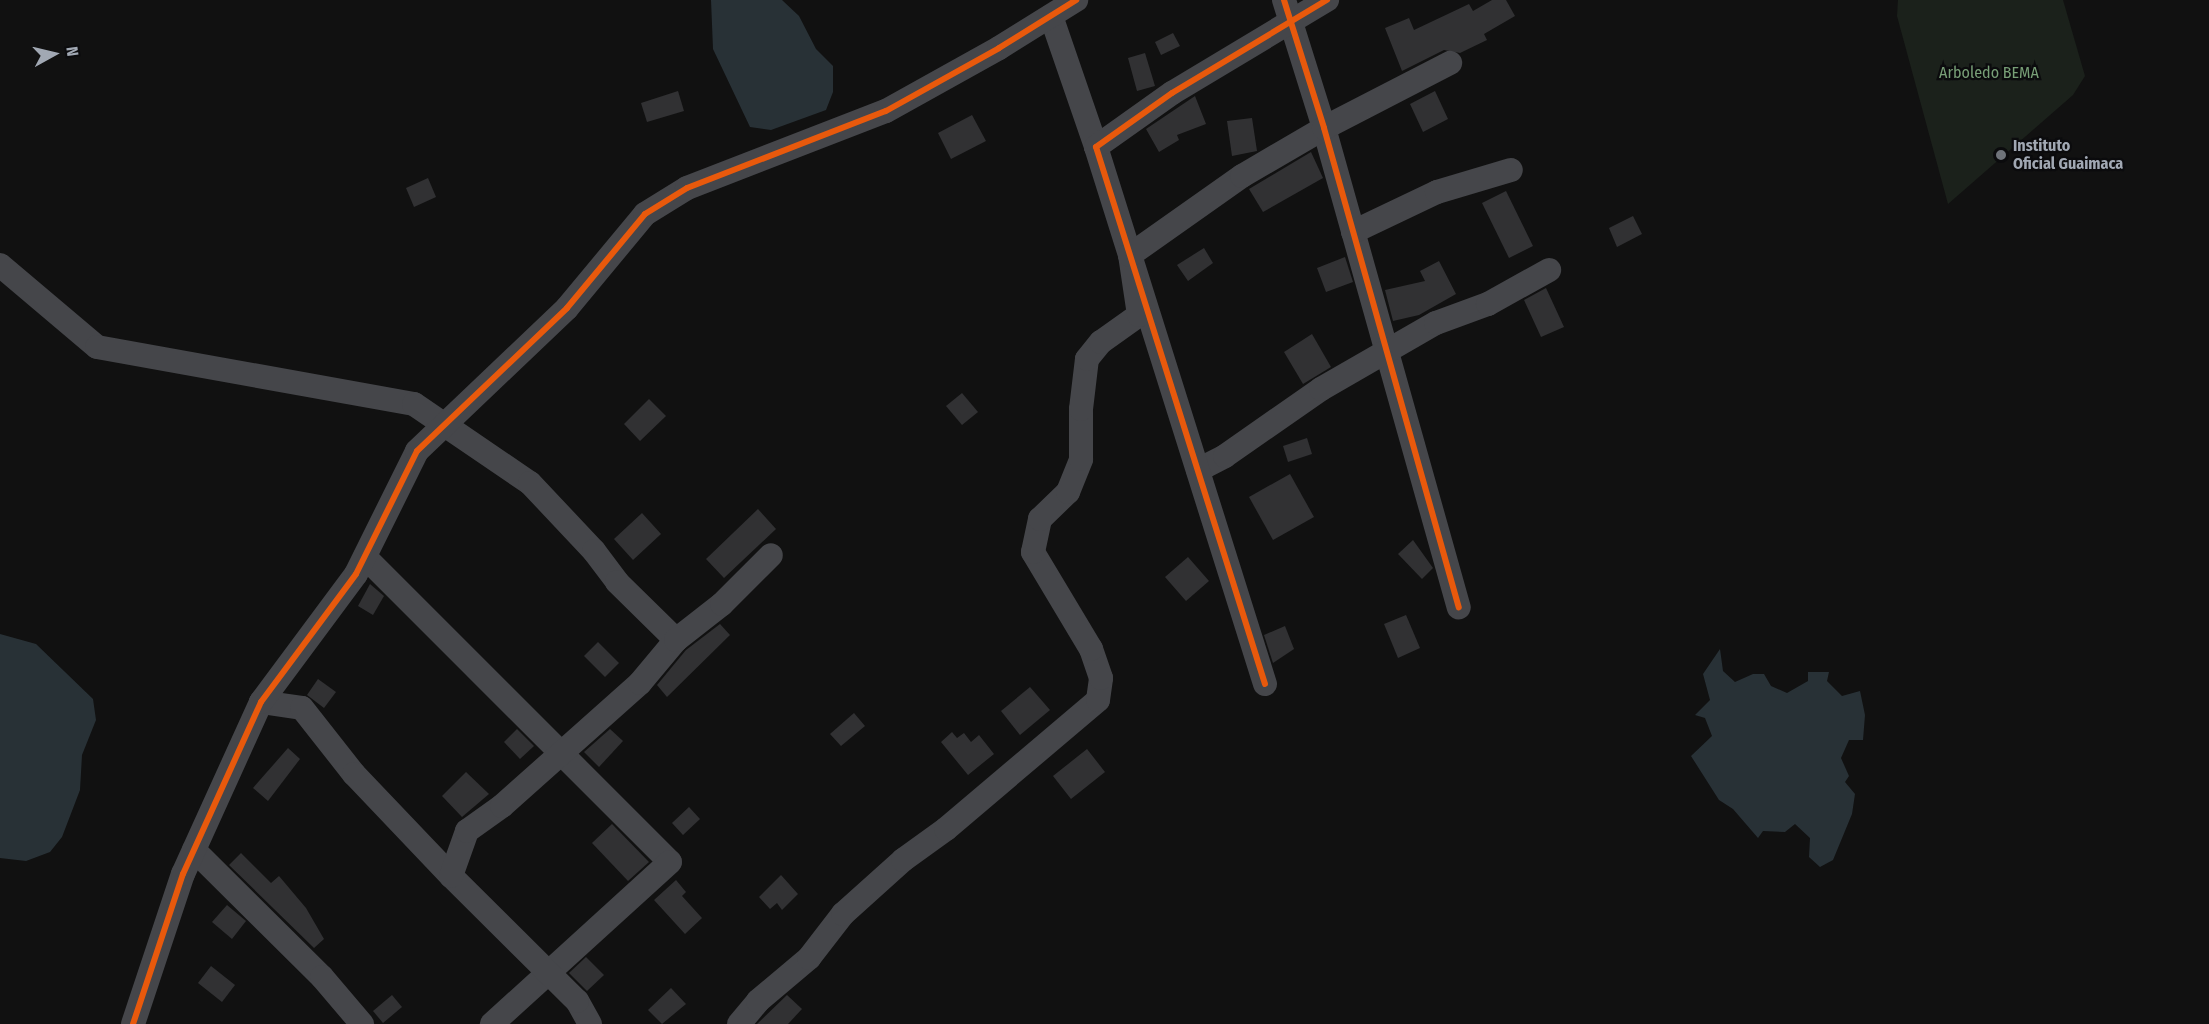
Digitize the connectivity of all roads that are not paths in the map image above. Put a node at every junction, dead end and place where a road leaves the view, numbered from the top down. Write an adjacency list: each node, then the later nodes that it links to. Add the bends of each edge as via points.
1 (1076, 0): 4 (street)
2 (1327, 0): 3 (street)
3 (1287, 10): 6 (street); 7 (street)
4 (1051, 16): 7 (street); 14 (street, via 886,111 687,188 645,214 567,308)
5 (1450, 63): 6 (street)
6 (1324, 128): 9 (street); 10 (street, via 1242,176)
7 (1096, 147): 10 (street)
8 (1511, 170): 9 (street, via 1437,192)
9 (1353, 231): 13 (street)
10 (1130, 255): 15 (street); 30 (street, via 1138,315 1101,342 1087,359 1081,459 1068,492 1040,519 1033,552 1092,649 1101,678 1098,700 843,914 809,958 758,1001)
11 (0, 265): 14 (street, via 97,347 414,404)
12 (1550, 270): 13 (street, via 1488,304 1436,323)
13 (1385, 352): 15 (street); 18 (street)
14 (445, 424): 17 (street, via 417,450); 19 (street, via 530,483 594,551 616,582)
15 (1198, 470): 20 (street)
16 (771, 555): 19 (street, via 722,604)
17 (365, 557): 21 (street); 22 (street)
18 (1459, 607)
19 (675, 640): 22 (street, via 640,683)
20 (1264, 684)
21 (261, 702): 23 (street); 24 (street, via 302,708 354,774)
22 (562, 752): 24 (street, via 502,806 467,831); 25 (street, via 670,862)
23 (194, 850): 26 (street); 27 (street, via 322,977)
24 (451, 876): 25 (street)
25 (546, 973): 28 (street); 29 (street, via 577,1001)
26 (133, 1024)
27 (362, 1024)
28 (492, 1024)
29 (590, 1024)
30 (739, 1024)

